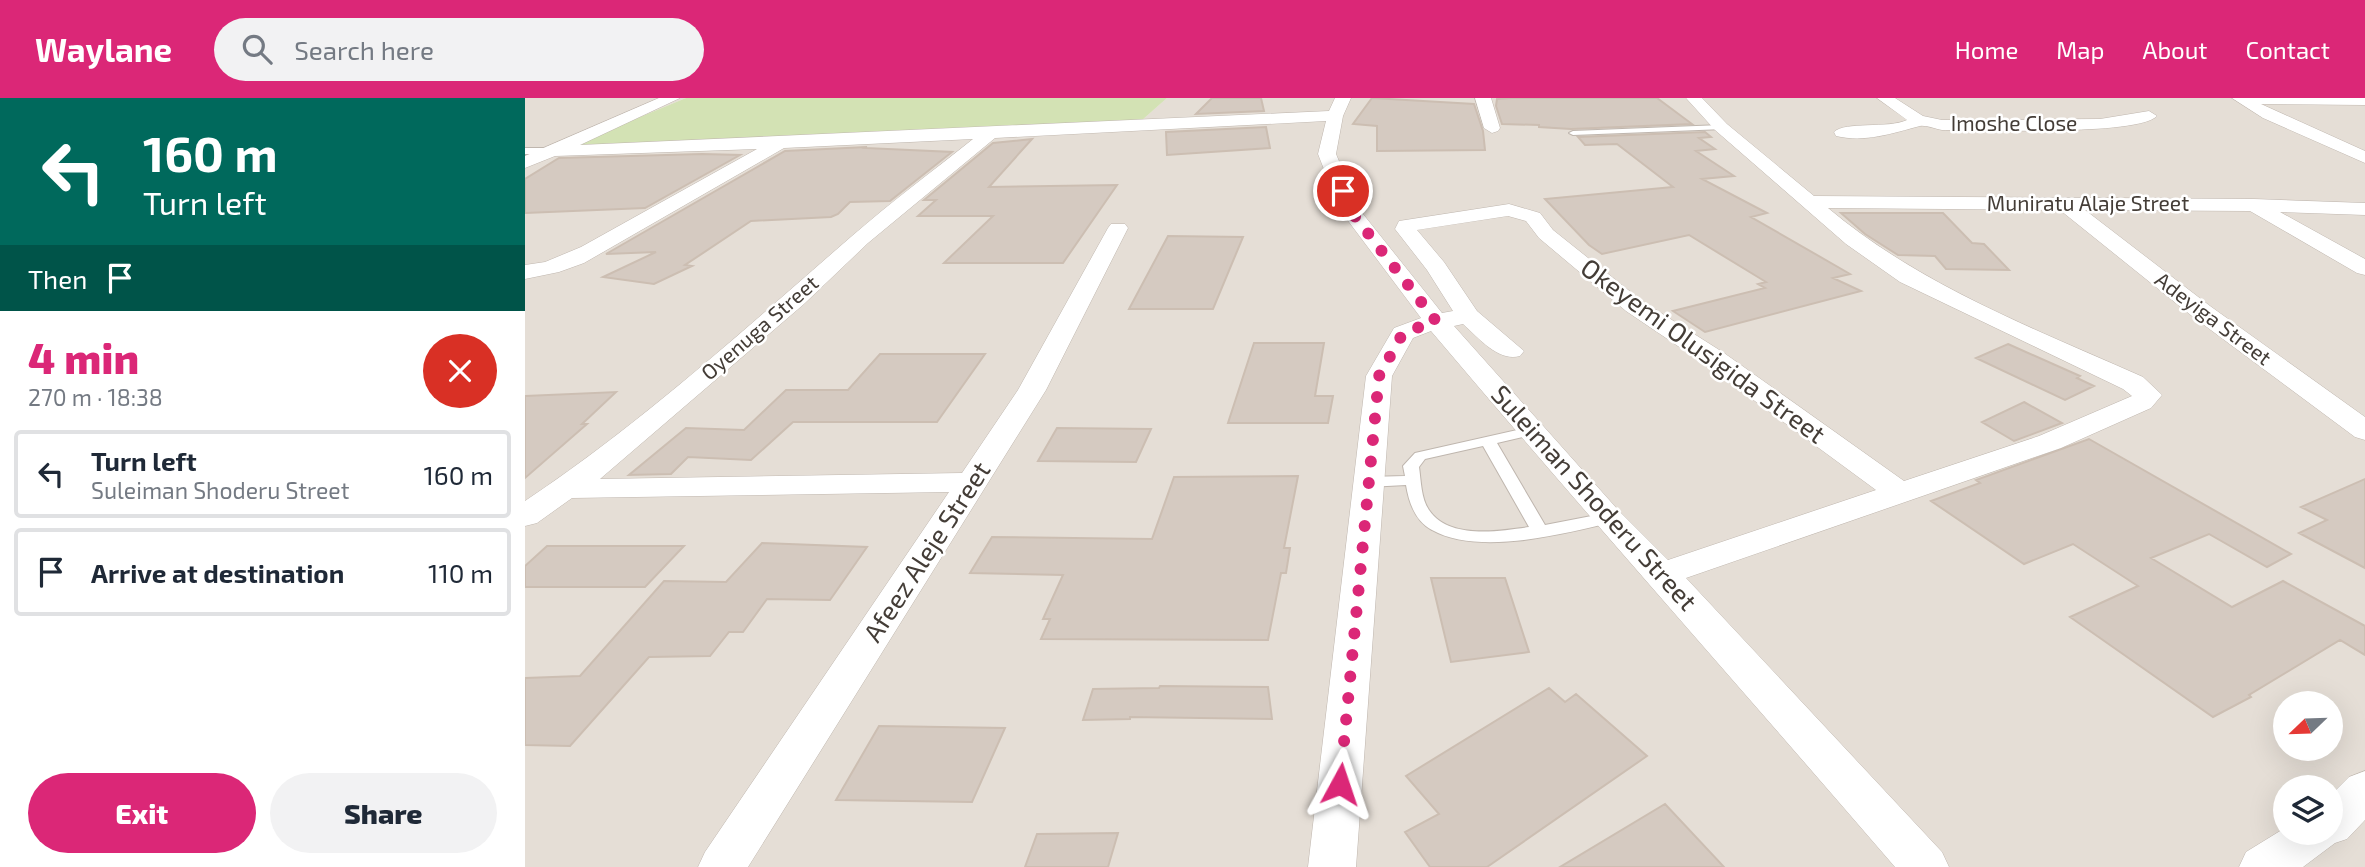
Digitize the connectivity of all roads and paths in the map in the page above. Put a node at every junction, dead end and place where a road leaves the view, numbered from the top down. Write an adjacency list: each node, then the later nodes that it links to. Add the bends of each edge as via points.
1 (673, 98): 18 (street)
2 (1483, 98): 13 (street)
3 (1694, 98): 12 (street)
4 (1885, 98): 10 (street, Imoshe Close)
5 (2240, 98): 6 (street); 19 (street)
6 (2365, 100)
7 (1339, 107): 11 (street); 28 (street, Suleiman Shoderu Street, via 1327,154 1350,210)
8 (1167, 110): 11 (street)
9 (2149, 116): 10 (street, Imoshe Close, via 2122,122 2036,126 1942,125)
10 (1918, 120): 14 (street, via 1900,128)
11 (1148, 125): 15 (street)
12 (1721, 127): 16 (lane); 21 (street)
13 (1492, 128)
14 (1842, 132)
15 (990, 133): 17 (street); 38 (street, Oyenuga Street, via 599,466)
16 (1573, 133)
17 (780, 143): 18 (street); 27 (street, via 569,261)
18 (553, 151): 20 (street)
19 (2365, 158)
20 (527, 159)
21 (1811, 202): 22 (street, Muniratu Alaje Street); 39 (street, via 1853,240 1908,277 2133,383 2148,395 2050,442)
22 (2064, 204): 23 (street, Muniratu Alaje Street); 31 (street, Adeyiga Street)
23 (2254, 205): 24 (street, Muniratu Alaje Street); 26 (street)
24 (2365, 209)
25 (1118, 228): 36 (street, Afeez Aleje Street, via 1032,390)
26 (2365, 268)
27 (525, 272)
28 (1452, 319): 29 (street); 32 (street, Suleiman Shoderu Street); 37 (street, via 1403,333 1379,376); 39 (street, Okeyemi Olusigida Street, via 1436,267 1406,225 1509,210 1532,217 1572,257 1635,306)
29 (1511, 351)
30 (2365, 407): 31 (street)
31 (2336, 409): 33 (street, Adeyiga Street)
32 (1531, 431): 34 (lane); 41 (street, Suleiman Shoderu Street)
33 (2365, 431)
34 (1488, 441): 35 (lane, via 1420,456 1411,466); 42 (lane)
35 (1413, 480): 37 (lane); 42 (lane, via 1423,513 1455,534)
36 (973, 482): 38 (street); 47 (street, Afeez Aleje Street)
37 (1368, 482): 48 (street)
38 (564, 489): 40 (street, Oyenuga Street)
39 (1900, 493): 43 (street)
40 (525, 516)
41 (1607, 518): 42 (lane); 43 (street, Suleiman Shoderu Street)
42 (1540, 531)
43 (1662, 574): 49 (street, Suleiman Shoderu Street)
44 (2365, 790): 45 (street)
45 (2343, 813)
46 (2298, 845): 50 (street)
47 (723, 867)
48 (1332, 867)
49 (1925, 867)
50 (2263, 867)

